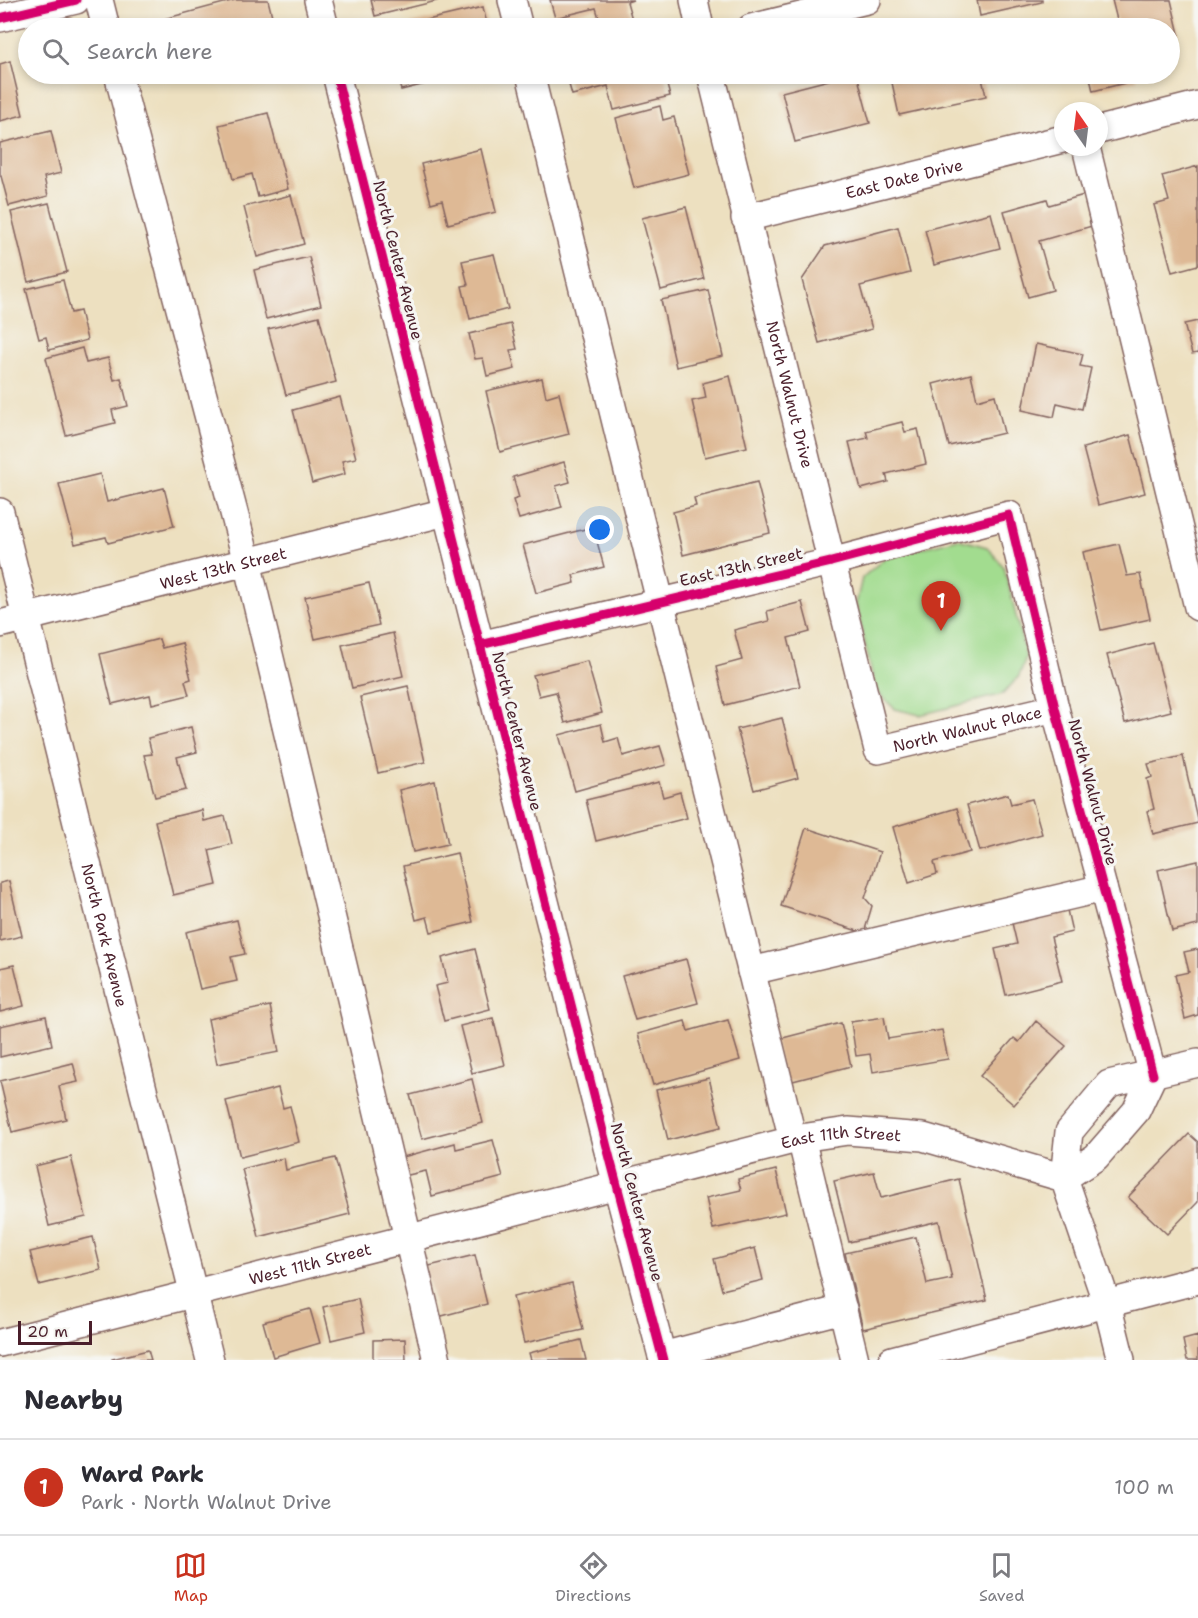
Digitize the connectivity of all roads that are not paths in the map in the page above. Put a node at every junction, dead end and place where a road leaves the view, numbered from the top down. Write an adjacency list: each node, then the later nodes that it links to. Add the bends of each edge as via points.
1 (76, 0): 7 (street)
2 (99, 0): 8 (street)
3 (318, 0): 9 (street)
4 (512, 0): 10 (street)
5 (694, 0): 11 (street)
6 (867, 0): 12 (street)
7 (0, 18)
8 (104, 18)
9 (322, 18)
10 (516, 18)
11 (698, 18)
12 (792, 18)
13 (121, 84): 26 (street)
14 (339, 84): 23 (street, North Center Avenue)
15 (532, 84): 27 (street)
16 (713, 84): 21 (street, North Walnut Drive)
17 (1198, 105): 18 (street)
18 (1108, 128)
19 (1054, 141): 21 (street, East Date Drive)
20 (1088, 156): 28 (street)
21 (745, 218): 25 (street, North Walnut Drive)
22 (0, 512): 29 (street, North Park Avenue)
23 (446, 512): 26 (street, West 13th Street); 31 (street, North Center Avenue)
24 (1009, 515): 25 (street, East 13th Street); 32 (street, North Walnut Drive)
25 (831, 561): 27 (street, East 13th Street); 33 (street, North Walnut Drive)
26 (247, 562): 29 (street, West 13th Street); 41 (street)
27 (660, 602): 31 (street, East 13th Street); 35 (street)
28 (1198, 607)
29 (26, 617): 30 (street, West 13th Street); 43 (street, North Park Avenue)
30 (0, 624)
31 (480, 645): 40 (street, North Center Avenue)
32 (1056, 708): 33 (street, North Walnut Place); 34 (street, North Walnut Drive)
33 (878, 750)
34 (1103, 888): 35 (street); 37 (street, North Walnut Drive)
35 (751, 971): 38 (street)
36 (1198, 1063): 37 (street)
37 (1153, 1075): 39 (street, via 1136,1111 1096,1157); 39 (street, via 1109,1084 1069,1132)
38 (797, 1139): 39 (street, East 11th Street, via 848,1131 923,1137); 40 (street, East 11th Street); 45 (street)
39 (1064, 1178): 44 (street)
40 (618, 1186): 41 (street, West 11th Street); 47 (street, North Center Avenue)
41 (408, 1239): 43 (street, West 11th Street); 49 (street)
42 (1198, 1280): 44 (street)
43 (194, 1294): 46 (street, West 11th Street); 48 (street, North Park Avenue)
44 (1107, 1304): 51 (street); 52 (street)
45 (843, 1309): 47 (street); 50 (street)
46 (0, 1343)
47 (663, 1358)
48 (210, 1360)
49 (437, 1360)
50 (855, 1360)
51 (892, 1360)
52 (1121, 1360)

